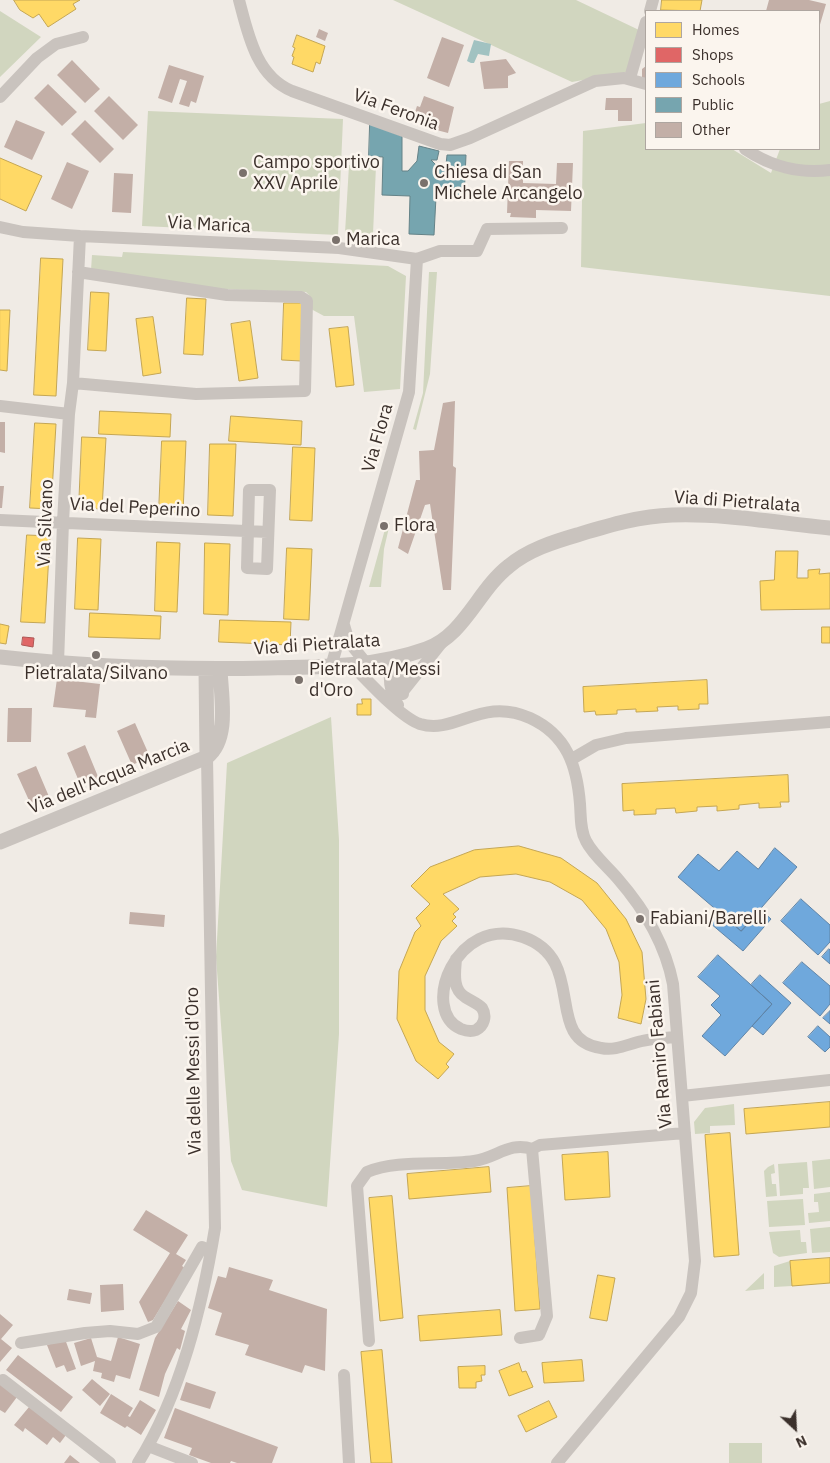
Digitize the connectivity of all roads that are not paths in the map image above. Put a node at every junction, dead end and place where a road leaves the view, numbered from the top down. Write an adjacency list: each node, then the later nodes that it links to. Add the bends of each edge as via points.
1 (239, 0): 4 (street, Via Feronia, via 257,58 278,84 440,144 450,145 470,138 595,80)
2 (645, 26): 4 (street)
3 (83, 37): 6 (street, via 56,44 37,58)
4 (630, 78): 5 (street, Via Feronia)
5 (645, 84)
6 (0, 97)
7 (747, 150): 8 (street, via 794,170)
8 (830, 170)
9 (0, 227): 11 (street, Via Marica)
10 (562, 228): 12 (street, via 487,229 477,251 440,251)
11 (80, 236): 12 (street, Via Marica, via 339,248); 13 (street, Via Silvano)
12 (417, 259): 22 (street, Via Flora, via 409,392)
13 (78, 272): 14 (street, Via Silvano); 14 (street, via 227,295 301,297 307,301 305,391 196,394)
14 (73, 384): 16 (street, Via Silvano)
15 (0, 406): 16 (street)
16 (68, 414): 18 (street, Via Silvano)
17 (0, 520): 18 (street, Via del Peperino)
18 (63, 522): 20 (street, Via del Peperino); 26 (street, Via Silvano)
19 (830, 528): 23 (street, Via di Pietralata, via 672,515 615,524 566,538 537,548 508,566)
20 (248, 531): 21 (street, Via del Peperino); 21 (street, via 246,568 267,569); 21 (street, via 249,490 270,490)
21 (268, 532)
22 (344, 622): 27 (street); 28 (street, Via Flora)
23 (444, 641): 25 (street, Via di Pietralata); 30 (street)
24 (0, 657): 26 (street, Via di Pietralata)
25 (392, 659): 27 (street, Via di Pietralata); 30 (street, via 401,674); 31 (street, via 389,670 391,690)
26 (58, 663): 29 (street, Via di Pietralata)
27 (359, 664): 28 (street, Via di Pietralata); 31 (street, Via Ramiro Fabiani)
28 (332, 667): 29 (street, Via di Pietralata)
29 (213, 669): 33 (street, Via dell'Acqua Marcia)
30 (404, 690): 31 (street)
31 (402, 711): 34 (street, Via Ramiro Fabiani, via 415,722 434,726 482,712 513,712 556,734)
32 (830, 722): 34 (street, via 626,738 596,745)
33 (206, 757): 35 (street, Via dell'Acqua Marcia); 42 (street, Via delle Messi d'Oro, via 216,1196)
34 (572, 759): 37 (street, Via Ramiro Fabiani, via 582,829 587,842 630,893 663,946 673,984)
35 (0, 842)
36 (456, 959): 36 (street, via 444,986 445,1009 455,1025 472,1031 482,1025 485,1012 458,990); 37 (street, via 466,946 480,938 501,934 524,937 542,948 558,965 570,1026 587,1044 611,1049 643,1040)
37 (676, 1037): 39 (street, Via Ramiro Fabiani)
38 (830, 1080): 39 (street)
39 (682, 1096): 40 (street, Via Ramiro Fabiani)
40 (685, 1133): 41 (street, via 540,1145); 53 (street, Via Ramiro Fabiani, via 695,1262 688,1302)
41 (532, 1149): 43 (street, via 547,1316 539,1335); 44 (street, via 523,1145 513,1146 473,1162 378,1168 362,1176 357,1186)
42 (211, 1251): 45 (street, via 202,1247 156,1327 138,1334 85,1333); 48 (street, Via delle Messi d'Oro, via 180,1374)
43 (520, 1338)
44 (369, 1341)
45 (21, 1344)
46 (344, 1375): 52 (street)
47 (2, 1380): 49 (street)
48 (148, 1446): 50 (street, Via delle Messi d'Oro); 51 (street)
49 (110, 1463)
50 (138, 1463)
51 (192, 1463)
52 (349, 1463)
53 (557, 1463)

